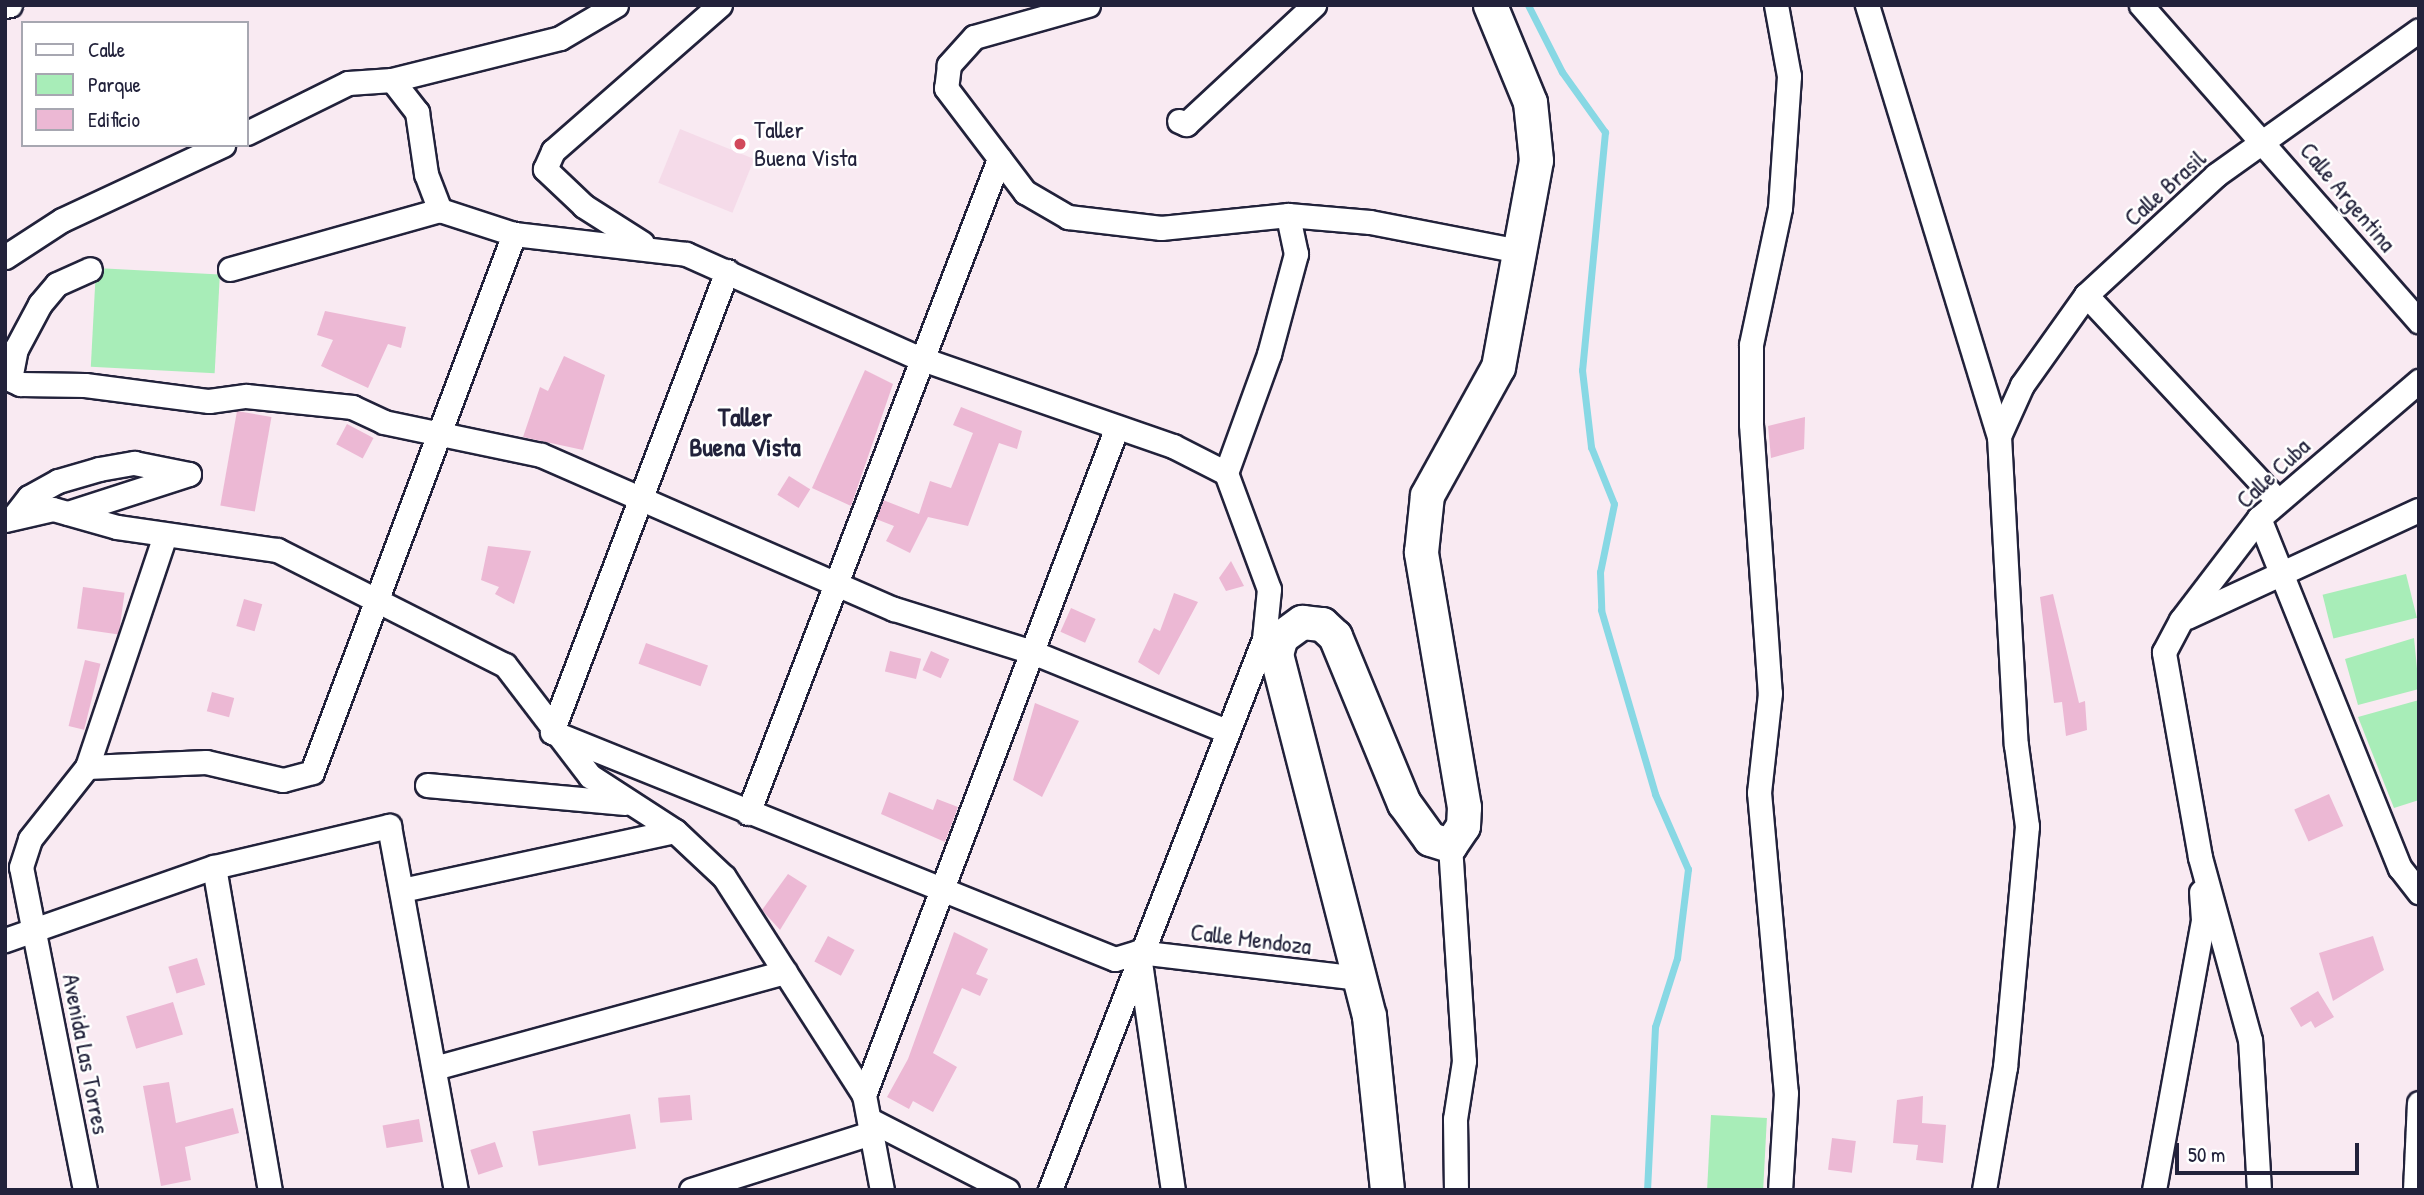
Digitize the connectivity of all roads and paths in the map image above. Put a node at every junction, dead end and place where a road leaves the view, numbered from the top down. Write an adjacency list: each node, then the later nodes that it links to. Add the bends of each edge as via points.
1 (616, 5): 10 (street, via 560,38)
2 (720, 5): 19 (street, via 553,151 545,169 584,206)
3 (1088, 5): 15 (street, via 974,37 949,65 946,88)
4 (1314, 5): 11 (street, via 1186,124)
5 (1490, 5): 20 (street, via 1530,102 1536,160)
6 (1776, 5): 79 (street, via 1789,76 1780,208 1751,345 1751,424 1770,693 1759,792 1786,1093)
7 (1867, 5): 32 (street)
8 (2141, 5): 13 (street, Calle Argentina)
9 (2419, 30): 13 (street, Calle Brasil)
10 (392, 80): 12 (street, via 348,83); 16 (street, via 417,111 426,174)
11 (1179, 121)
12 (248, 133)
13 (2264, 139): 25 (street, Calle Brasil); 26 (street, Calle Argentina)
14 (219, 147): 21 (street, via 62,220)
15 (999, 159): 17 (street, via 1025,192 1068,217 1161,228); 27 (street)
16 (440, 210): 18 (street); 22 (street)
17 (1288, 215): 20 (street, via 1370,222); 33 (street, via 1296,254 1269,354)
18 (514, 234): 19 (street); 31 (street)
19 (647, 246): 24 (street)
20 (1519, 251): 54 (street, via 1498,366 1426,495 1421,552 1464,807 1463,826)
21 (5, 257)
22 (230, 269)
23 (90, 270): 28 (street, via 57,284 40,304 16,349)
24 (727, 271): 27 (street); 34 (street)
25 (2086, 295): 32 (street, Calle Brasil, via 2021,385); 35 (street)
26 (2419, 321)
27 (919, 358): 30 (street); 42 (street)
28 (8, 378): 31 (street, via 209,401 246,396 352,407)
29 (2419, 380): 35 (street, Calle Cuba)
30 (1117, 427): 33 (street); 46 (street)
31 (439, 435): 34 (street, via 541,455); 43 (street)
32 (1999, 436): 80 (street, via 2016,745 2027,827 2005,1067)
33 (1226, 473): 45 (street, via 1259,555)
34 (640, 498): 42 (street); 48 (street)
35 (2277, 500): 39 (street, Calle Cuba)
36 (2419, 510): 41 (street)
37 (68, 513): 38 (street, via 53,509); 38 (street, via 189,474 134,463 99,469 58,481 29,497); 40 (street)
38 (10, 518)
39 (2259, 518): 41 (street); 44 (street, Calle Cuba)
40 (165, 535): 43 (street, via 276,550); 49 (street, Avenida Las Torres)
41 (2282, 571): 44 (street); 59 (street, via 2400,868)
42 (835, 584): 46 (street, via 894,610); 52 (street)
43 (374, 603): 48 (street, via 505,665); 49 (street, via 312,772 283,780 206,762)
44 (2181, 620): 55 (street, Calle Cuba, via 2164,652)
45 (1274, 626): 47 (street, via 1264,639); 54 (street, via 1322,624 1335,636 1404,803 1430,839); 64 (street, via 1276,654 1317,793)
46 (1032, 652): 47 (street); 58 (street)
47 (1227, 731): 62 (street)
48 (552, 732): 51 (street, via 590,776); 52 (street, Calle Mendoza)
49 (87, 767): 60 (street, Avenida Las Torres, via 30,839 20,867 21,892)
50 (427, 785): 51 (street)
51 (625, 803): 53 (street)
52 (748, 813): 58 (street, Calle Mendoza)
53 (675, 831): 57 (street); 63 (street, via 724,877)
54 (1450, 845): 78 (street, via 1456,994 1464,1029)
55 (2200, 857): 81 (street, via 2203,920); 82 (street, via 2250,1040)
56 (214, 867): 57 (street, via 388,826); 60 (street); 70 (street)
57 (402, 890): 65 (street)
58 (946, 891): 62 (street, Calle Mendoza, via 1115,959); 66 (street)
59 (2419, 892)
60 (34, 929): 61 (street); 69 (street, Avenida Las Torres)
61 (5, 940)
62 (1138, 952): 64 (street, Calle Mendoza); 75 (street); 76 (street)
63 (785, 972): 65 (street); 66 (street)
64 (1358, 978): 77 (street, via 1369,1016)
65 (434, 1068): 71 (street)
66 (864, 1095): 68 (street)
67 (2419, 1103): 83 (street)
68 (872, 1126): 72 (street); 73 (street); 74 (street)
69 (85, 1190)
70 (270, 1190)
71 (456, 1190)
72 (691, 1190)
73 (882, 1190)
74 (1007, 1190)
75 (1050, 1190)
76 (1172, 1190)
77 (1387, 1190)
78 (1456, 1190)
79 (1780, 1190)
80 (1984, 1190)
81 (2154, 1190)
82 (2259, 1190)
83 (2415, 1190)

